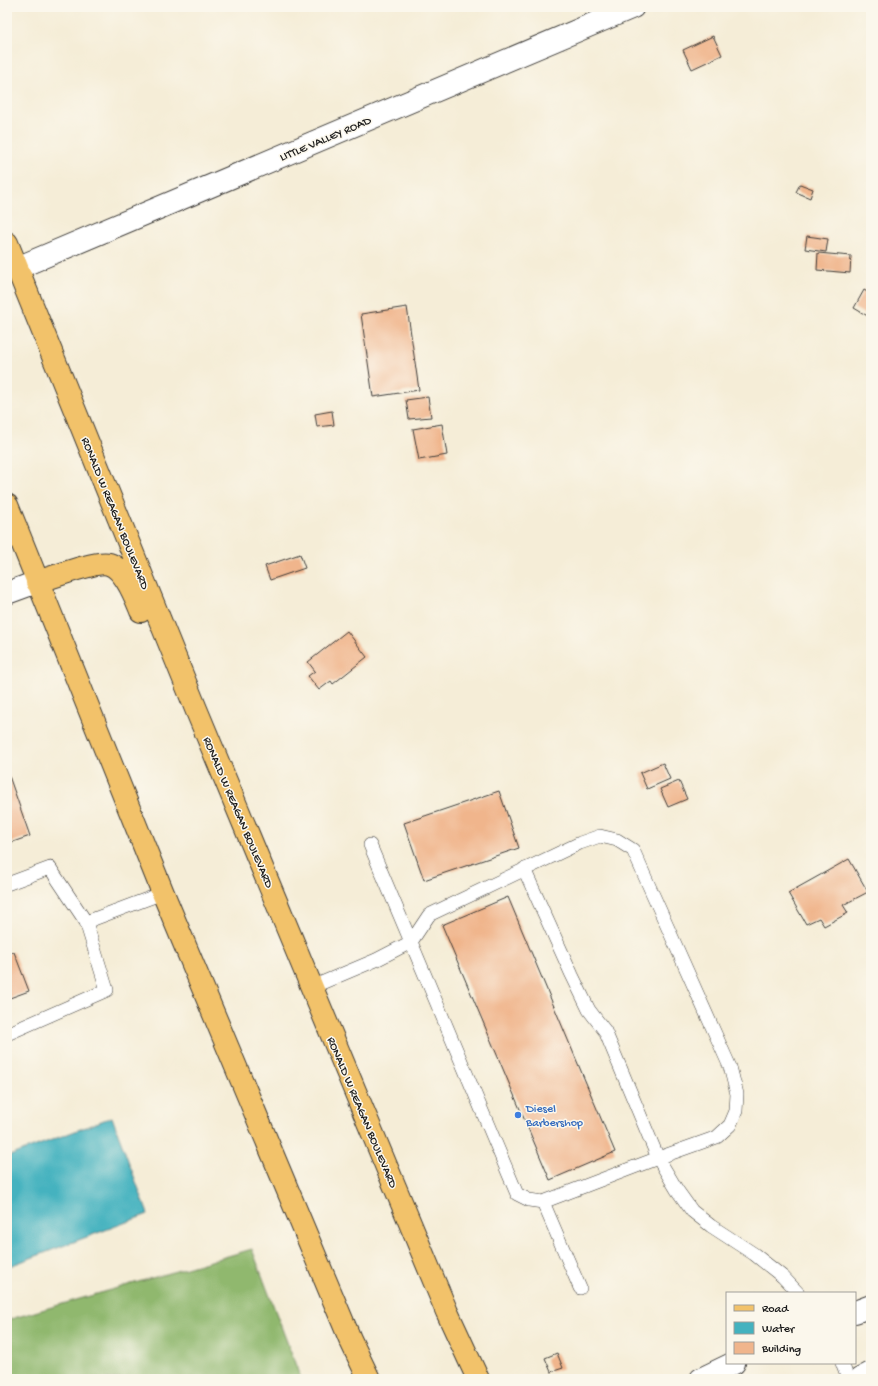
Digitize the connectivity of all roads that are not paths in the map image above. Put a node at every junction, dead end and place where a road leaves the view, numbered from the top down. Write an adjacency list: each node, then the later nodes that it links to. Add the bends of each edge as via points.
1 (633, 7): 3 (street, LITTLE VALLEY ROAD)
2 (7, 243): 3 (main road, RONALD W REAGAN BOULEVARD)
3 (17, 268): 7 (main road, RONALD W REAGAN BOULEVARD)
4 (7, 505): 5 (main road)
5 (37, 582): 6 (street); 7 (main road, via 97,564 108,564 122,573 134,594 160,659); 11 (main road)
6 (7, 593)
7 (196, 709): 14 (main road, RONALD W REAGAN BOULEVARD)
8 (370, 845): 13 (lane)
9 (524, 869): 13 (lane, via 429,915); 16 (lane, via 589,1010 604,1031); 16 (lane, via 600,836 617,840 633,850 730,1067 738,1094 736,1111 730,1125 717,1137)
10 (7, 884): 12 (lane, via 50,868)
11 (163, 893): 12 (lane); 25 (main road, via 350,1340)
12 (86, 922): 15 (lane, via 107,990)
13 (410, 942): 14 (lane, via 376,960); 17 (lane, via 517,1194 529,1200)
14 (312, 987): 26 (main road, RONALD W REAGAN BOULEVARD, via 447,1312)
15 (7, 1034)
16 (658, 1158): 17 (lane); 19 (lane, via 692,1211 754,1254)
17 (543, 1202): 18 (lane)
18 (580, 1288)
19 (797, 1292)
20 (871, 1306): 21 (street)
21 (856, 1312)
22 (732, 1364): 27 (street)
23 (842, 1364): 28 (lane)
24 (871, 1373): 29 (street)
25 (369, 1379)
26 (478, 1379)
27 (701, 1379)
28 (848, 1379)
29 (860, 1379)

